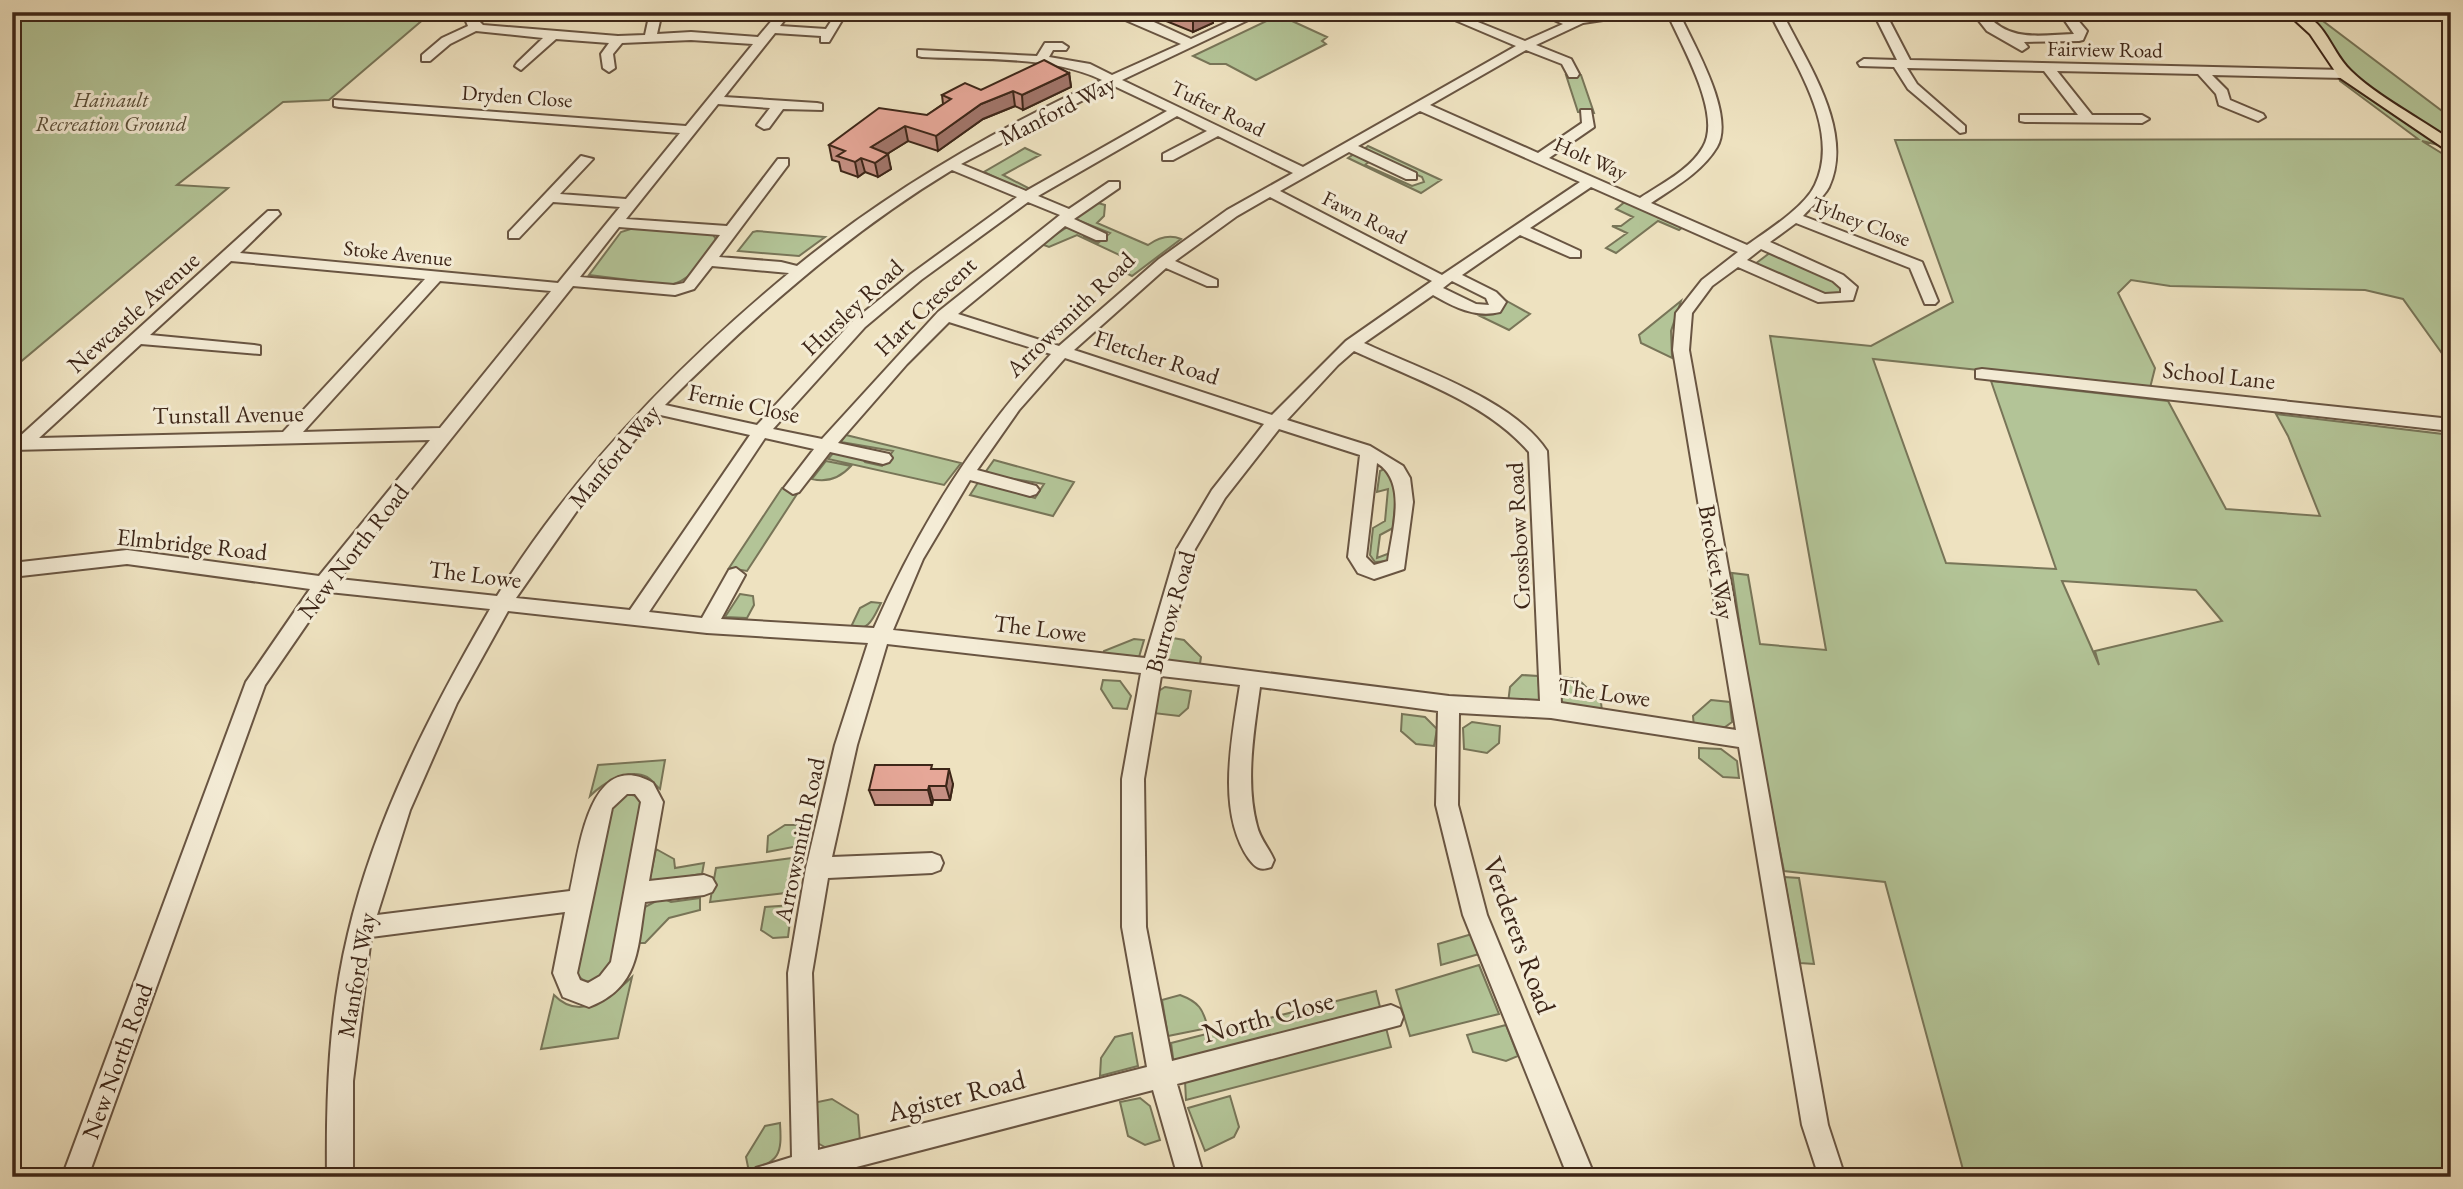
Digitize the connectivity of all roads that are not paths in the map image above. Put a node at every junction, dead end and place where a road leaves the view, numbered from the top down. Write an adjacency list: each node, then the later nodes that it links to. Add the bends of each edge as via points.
1 (477, 12): 16 (street, via 471,19)
2 (656, 12): 20 (street)
3 (785, 12): 17 (street, New North Road)
4 (1126, 12): 24 (street, via 1137,22)
5 (1259, 12): 24 (street, Manford Way)
6 (1442, 12): 25 (street)
7 (1542, 12): 15 (street)
8 (1879, 12): 32 (street)
9 (1978, 12): 21 (street, via 1991,28)
10 (2065, 12): 21 (street, via 2081,31 2079,37)
11 (2293, 12): 37 (main road, via 2316,31)
12 (1674, 13): 14 (street, Arrowsmith Road); 15 (street, Arrowsmith Road, via 1603,16); 72 (street, via 1716,115 1717,134 1693,167)
13 (842, 14): 17 (street, via 827,36)
14 (1776, 14): 75 (street, Brocket Way, via 1823,109 1830,152 1822,187)
15 (1572, 23): 25 (street, Arrowsmith Road)
16 (475, 27): 18 (street); 29 (street, via 446,41)
17 (771, 29): 23 (street, New North Road)
18 (553, 34): 22 (street); 33 (street)
19 (950, 37): 28 (street)
20 (650, 39): 22 (street); 23 (street, via 691,36)
21 (2015, 39): 34 (street)
22 (618, 40): 35 (street, via 607,54)
23 (762, 41): 40 (street, New North Road)
24 (1192, 44): 39 (street, Manford Way)
25 (1526, 45): 38 (street, via 1567,62); 44 (street, Arrowsmith Road)
26 (1062, 47): 30 (street, via 1049,46)
27 (922, 52): 28 (street, Tufter Road)
28 (943, 54): 30 (street, Tufter Road)
29 (426, 58)
30 (1041, 60): 39 (street, Tufter Road, via 1086,67)
31 (1864, 63): 32 (street, Fairview Road)
32 (1902, 63): 34 (street, Fairview Road); 54 (street, via 1912,86)
33 (521, 66)
34 (2043, 67): 36 (street, Fairview Road); 50 (street)
35 (609, 68)
36 (2201, 70): 37 (street, Fairview Road); 42 (street, via 2222,93)
37 (2345, 74): 58 (main road)
38 (1573, 75)
39 (1115, 80): 47 (street, Tufter Road); 63 (street, Manford Way)
40 (715, 100): 43 (street); 55 (street, New North Road)
41 (339, 103): 55 (street, Dryden Close)
42 (2224, 103): 45 (street); 51 (street)
43 (779, 105): 46 (street); 53 (street)
44 (1418, 105): 57 (street, Arrowsmith Road); 60 (street, Holt Way)
45 (2208, 106)
46 (817, 107)
47 (1177, 111): 56 (street, Tufter Road); 69 (street, Hursley Road)
48 (1586, 113): 60 (street, via 1589,124)
49 (2025, 117): 50 (street)
50 (2087, 117): 52 (street)
51 (2258, 117)
52 (2142, 119)
53 (764, 125)
54 (1960, 129)
55 (691, 130): 71 (street, New North Road)
56 (1217, 131): 59 (street); 64 (street, Tufter Road)
57 (1347, 146): 64 (street, Arrowsmith Road); 65 (street)
58 (2451, 148)
59 (1168, 157)
60 (1540, 158): 66 (street, Holt Way)
61 (586, 159): 70 (street)
62 (783, 162): 78 (street, Stoke Avenue)
63 (950, 164): 69 (street); 86 (street, Manford Way)
64 (1302, 173): 68 (street, Arrowsmith Road)
65 (1411, 176)
66 (1590, 181): 72 (street, Holt Way); 77 (street, Burrow Road)
67 (1114, 185): 74 (street, Hart Crescent)
68 (1269, 191): 85 (street, Arrowsmith Road); 88 (street, Fawn Road)
69 (1027, 196): 74 (street); 101 (street, Hursley Road, via 859,324)
70 (552, 198): 71 (street); 79 (street)
71 (632, 204): 76 (street, New North Road)
72 (1642, 204): 81 (street, Holt Way)
73 (272, 214): 83 (street, Newcastle Avenue)
74 (1065, 217): 80 (street); 92 (street, Hart Crescent)
75 (1794, 217): 81 (street, Brocket Way); 91 (street, Tylney Close, via 1917,265)
76 (617, 223): 78 (street); 90 (street, New North Road)
77 (1519, 229): 82 (street); 88 (street, Burrow Road)
78 (731, 232): 84 (street, Stoke Avenue)
79 (514, 235)
80 (1101, 237)
81 (1747, 251): 81 (street, via 1823,299 1848,297 1845,282); 122 (street, Brocket Way, via 1707,283 1684,313 1681,350)
82 (1575, 254)
83 (228, 256): 87 (street, Stoke Avenue); 93 (street, Newcastle Avenue)
84 (710, 261): 86 (street); 90 (street, Stoke Avenue, via 695,281 681,289)
85 (1164, 262): 89 (street); 96 (street, Arrowsmith Road)
86 (796, 271): 98 (street, Manford Way, via 740,319)
87 (434, 278): 90 (street, Stoke Avenue); 103 (street)
88 (1442, 281): 94 (street, Burrow Road)
89 (1212, 283)
90 (567, 285): 102 (street, New North Road)
91 (1930, 301)
92 (944, 315): 96 (street, Fletcher Road); 105 (street, Hart Crescent)
93 (138, 339): 95 (street); 104 (street, Newcastle Avenue)
94 (1352, 344): 99 (street, Burrow Road); 121 (street, Crossbow Road, via 1499,415 1538,450)
95 (254, 350)
96 (1062, 352): 99 (street, Fletcher Road); 108 (street, Arrowsmith Road, via 1013,406)
97 (1982, 374): 100 (street, School Lane)
98 (652, 408): 101 (street, Fernie Close); 114 (street, Manford Way, via 558,522)
99 (1275, 422): 106 (street, Fletcher Road); 118 (street, Burrow Road, via 1218,495 1186,549)
100 (2451, 425)
101 (762, 430): 105 (street, Fernie Close); 115 (street, Hursley Road)
102 (446, 434): 103 (street, Tunstall Avenue); 113 (street, New North Road)
103 (288, 437): 104 (street, Tunstall Avenue)
104 (18, 443)
105 (826, 445): 107 (street, Fernie Close); 109 (street, Hart Crescent)
106 (1369, 454): 106 (street, Fletcher Road, via 1397,470 1404,489 1397,564 1386,572 1370,572 1357,556)
107 (883, 458)
108 (966, 473): 110 (street); 117 (street, Arrowsmith Road, via 914,558)
109 (793, 488)
110 (1030, 490)
111 (12, 570): 113 (street, Elmbridge Road, via 127,556)
112 (736, 575): 116 (street)
113 (324, 584): 114 (street, The Lowe); 133 (street, New North Road, via 256,682)
114 (502, 604): 115 (street, The Lowe); 129 (street, Manford Way, via 447,697 397,809)
115 (635, 618): 116 (street, The Lowe)
116 (707, 626): 117 (street, The Lowe)
117 (880, 636): 118 (street, The Lowe); 125 (street, Arrowsmith Road, via 846,745)
118 (1152, 668): 119 (street, The Lowe); 131 (street, Burrow Road, via 1133,779 1135,928)
119 (1251, 678): 120 (street, The Lowe); 123 (street, via 1249,763 1241,787 1250,846)
120 (1449, 704): 121 (street, The Lowe); 137 (street, Verderers Road, via 1447,805 1475,915)
121 (1551, 710): 122 (street, The Lowe)
122 (1747, 740): 138 (street, Brocket Way, via 1815,1125)
123 (1263, 860)
124 (932, 863): 125 (street)
125 (817, 868): 132 (street, Arrowsmith Road, via 800,973)
126 (704, 885): 127 (street)
127 (636, 893): 128 (street, via 622,967 609,984 589,995 572,989 565,974); 128 (street, via 652,802 649,791 630,784 610,793 602,806)
128 (579, 900): 129 (street)
129 (360, 928): 134 (street, Manford Way, via 339,1084)
130 (1391, 1017): 131 (street, North Close)
131 (1162, 1077): 132 (street, Agister Road); 136 (street, Burrow Road)
132 (805, 1165): 135 (street, Agister Road)
133 (75, 1177)
134 (340, 1177)
135 (765, 1177)
136 (1191, 1177)
137 (1582, 1177)
138 (1832, 1177)

